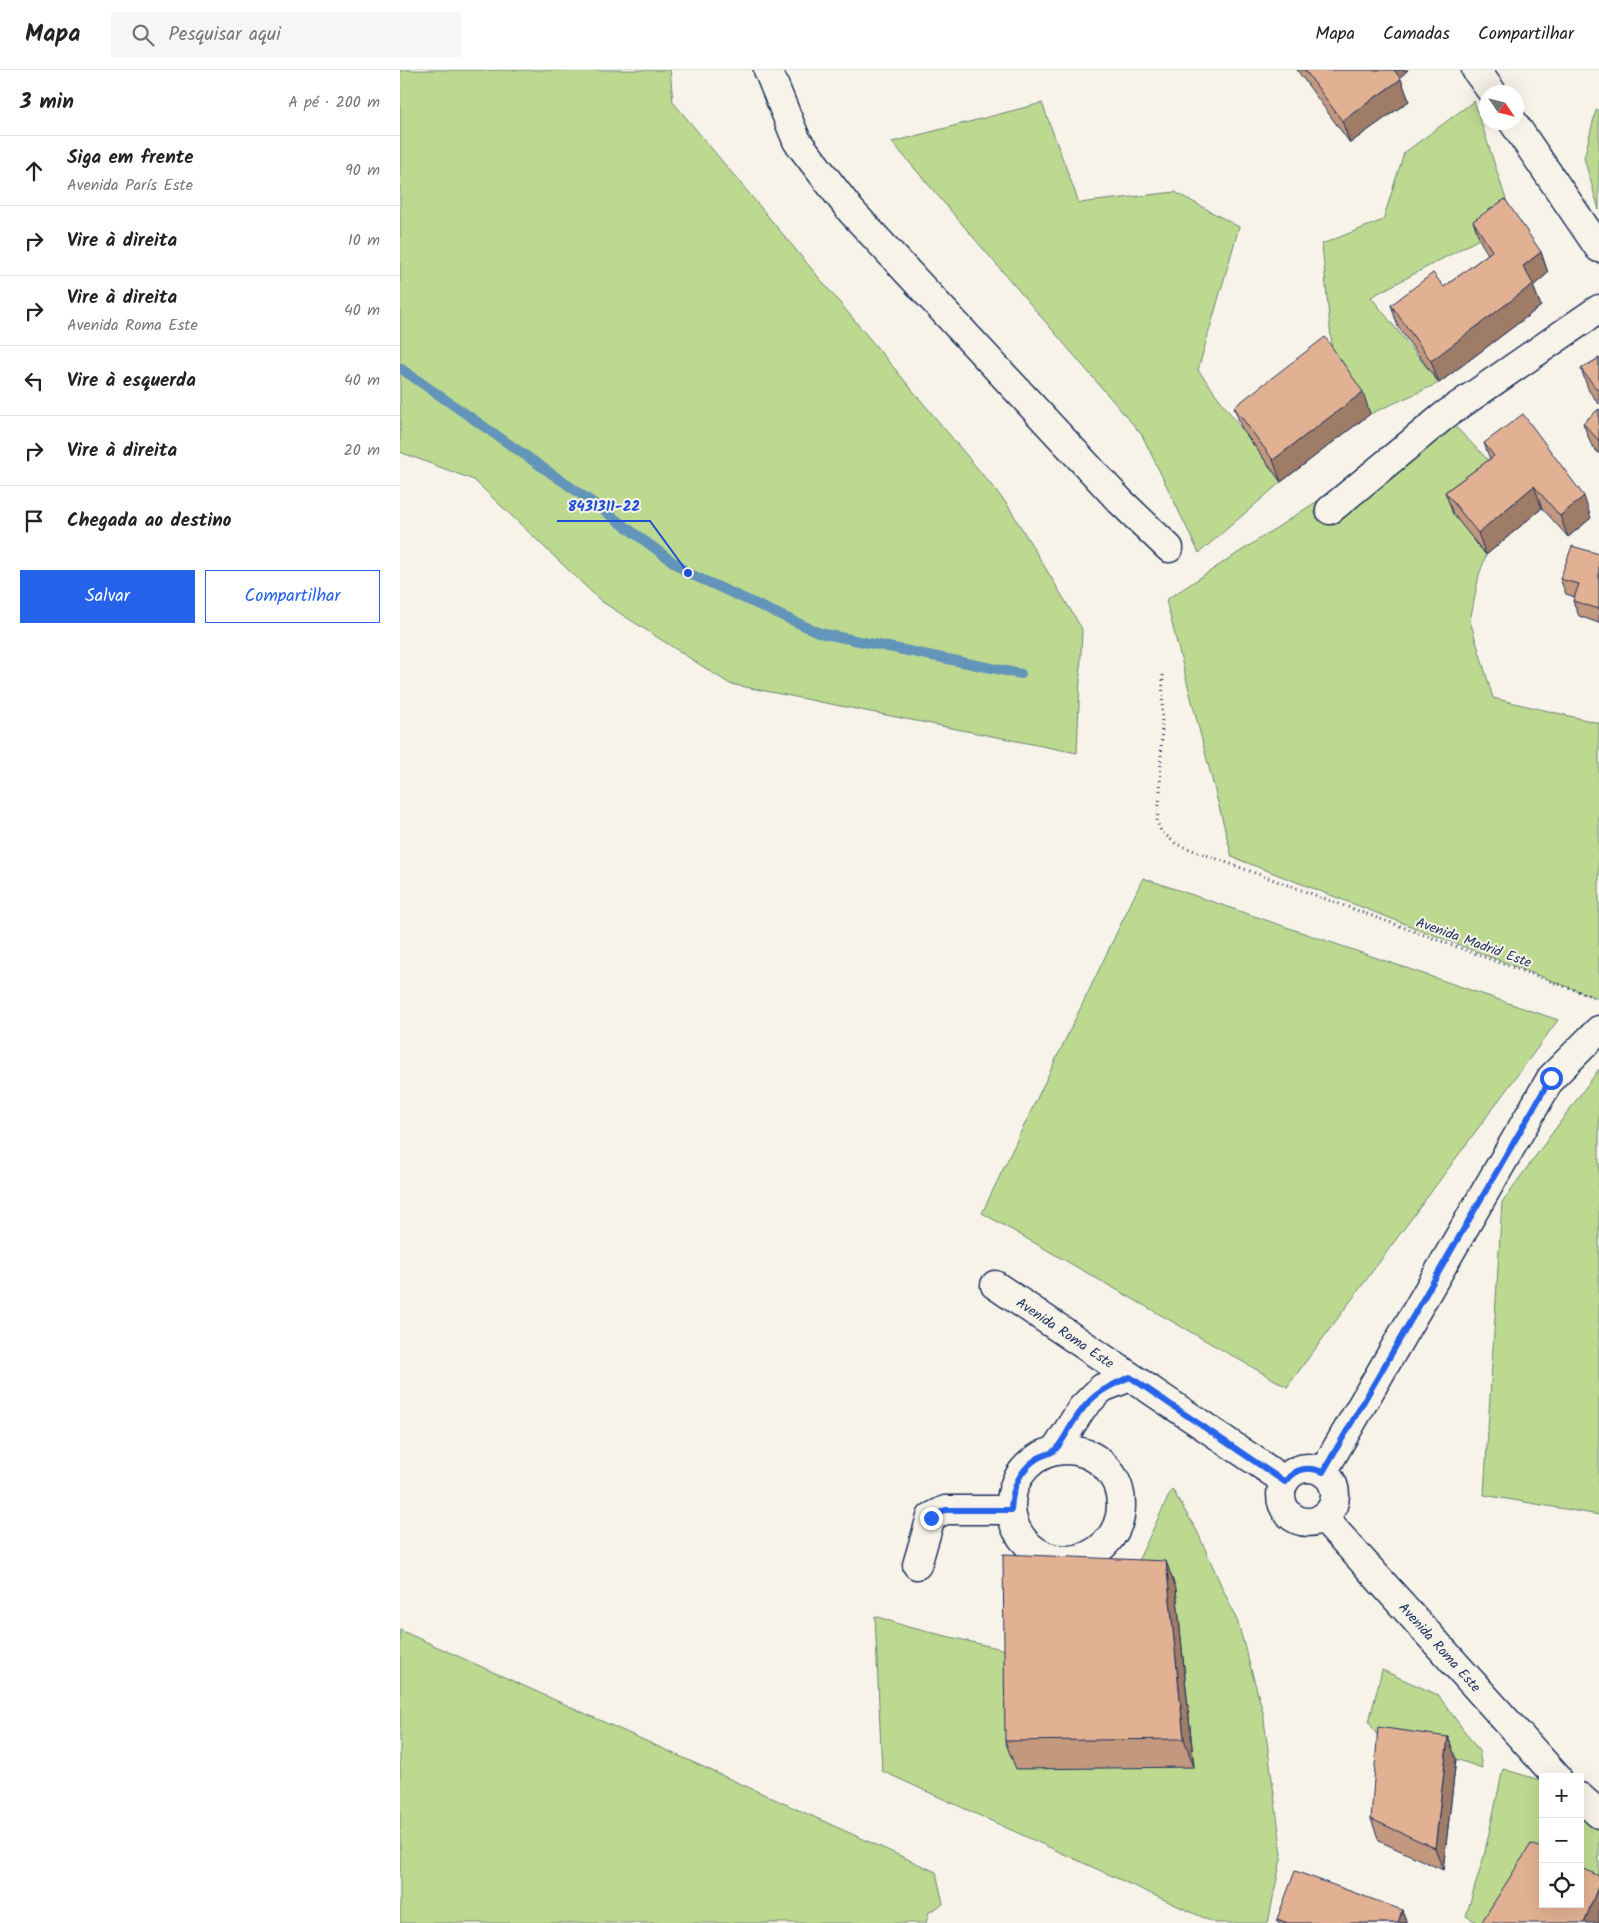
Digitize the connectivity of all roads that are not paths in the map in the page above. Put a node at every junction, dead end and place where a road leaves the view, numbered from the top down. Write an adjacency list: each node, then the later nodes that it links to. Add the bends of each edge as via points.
1 (1476, 70): 3 (street)
2 (768, 71): 8 (street, via 797,140 852,211 1114,494)
3 (1487, 85)
4 (1518, 130): 5 (street)
5 (1599, 248)
6 (1599, 309): 7 (street, via 1445,415)
7 (1330, 510)
8 (1169, 548)
9 (1599, 1030): 13 (street, via 1551,1078)
10 (995, 1285): 11 (street, Avenida Roma Este)
11 (1130, 1377): 12 (street, via 1102,1388 1082,1408); 14 (street, Avenida Roma Este)
12 (1055, 1451): 15 (street, via 1027,1466 1012,1494); 15 (street, via 1086,1453 1100,1460 1119,1486 1121,1517 1106,1545 1078,1560 1046,1558 1022,1539 1014,1525)
13 (1323, 1472): 14 (street, via 1306,1468 1298,1470); 16 (street, via 1335,1494 1329,1511)
14 (1285, 1482): 16 (street, via 1282,1499 1290,1514 1297,1520 1306,1521)
15 (1011, 1510): 17 (street, via 945,1510 931,1518)
16 (1323, 1517): 18 (street, Avenida Roma Este)
17 (918, 1566)
18 (1554, 1773)
19 (1584, 1801): 20 (street)
20 (1599, 1814)

